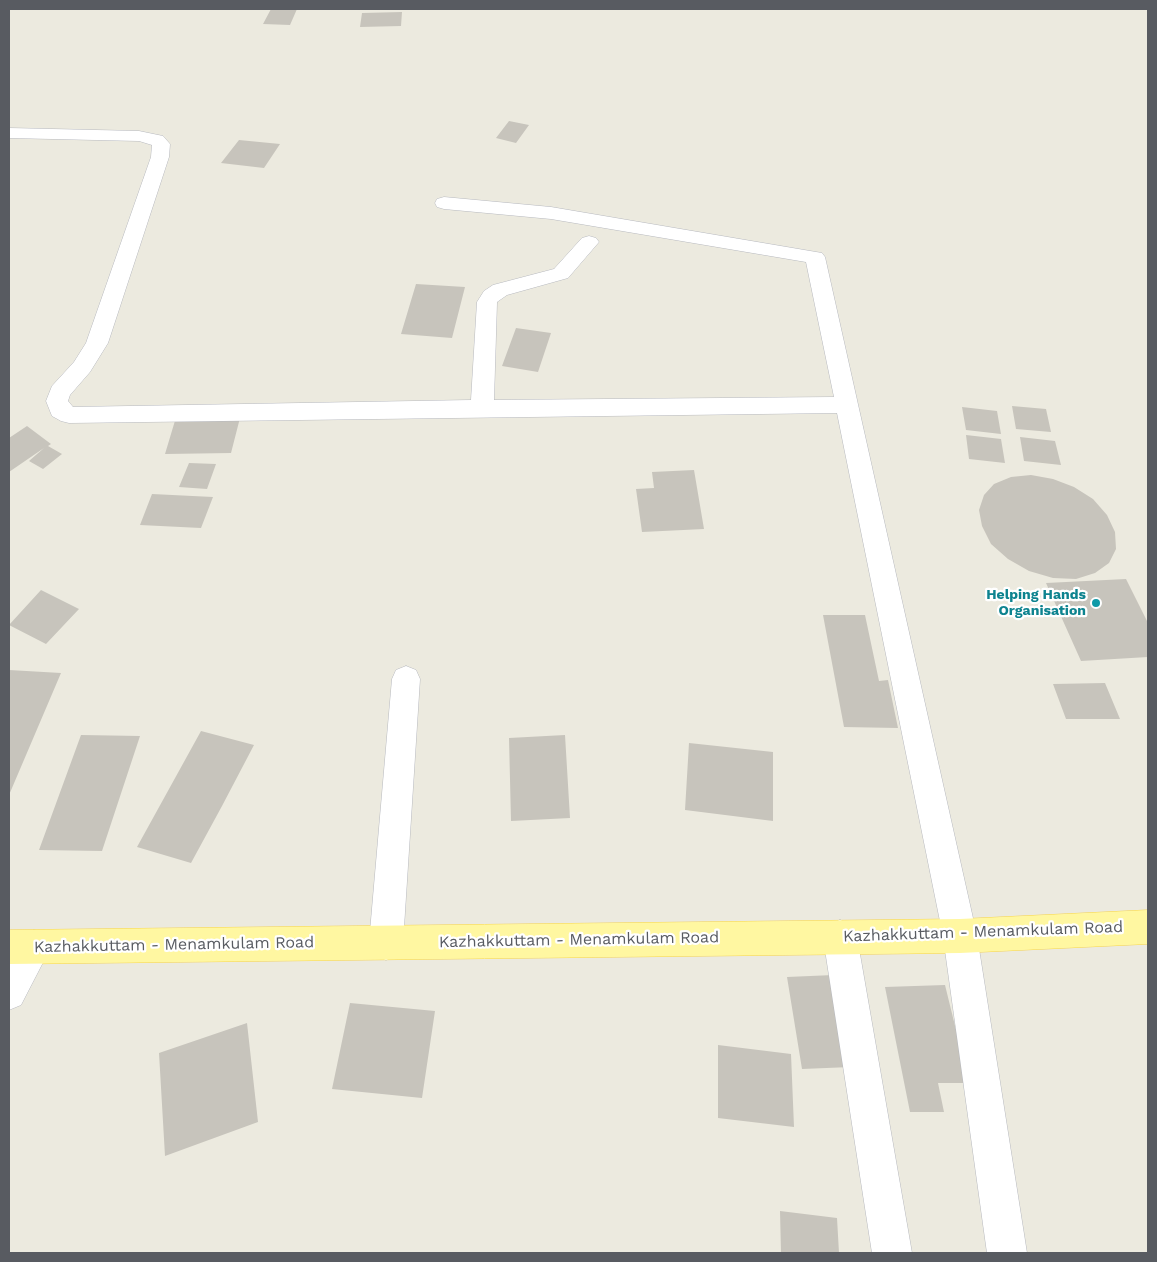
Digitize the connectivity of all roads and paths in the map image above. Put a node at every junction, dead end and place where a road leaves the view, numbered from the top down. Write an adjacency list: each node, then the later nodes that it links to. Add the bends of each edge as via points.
1 (9, 133): 5 (street, via 139,136 161,144 160,157 97,343 60,392 57,401 60,410 70,415 87,416)
2 (444, 204): 4 (street, via 551,213 815,257)
3 (590, 242): 5 (street, via 561,274 500,290 487,302)
4 (845, 405): 5 (street); 8 (street)
5 (482, 408)
6 (406, 679): 10 (street)
7 (1148, 927): 8 (main road, Kazhakkuttam - Menamkulam Road)
8 (960, 936): 9 (main road, Kazhakkuttam - Menamkulam Road); 14 (street)
9 (840, 937): 10 (main road, Kazhakkuttam - Menamkulam Road); 13 (street)
10 (386, 943): 11 (main road, Kazhakkuttam - Menamkulam Road)
11 (21, 947): 12 (street)
12 (9, 993)
13 (892, 1253)
14 (1007, 1253)

